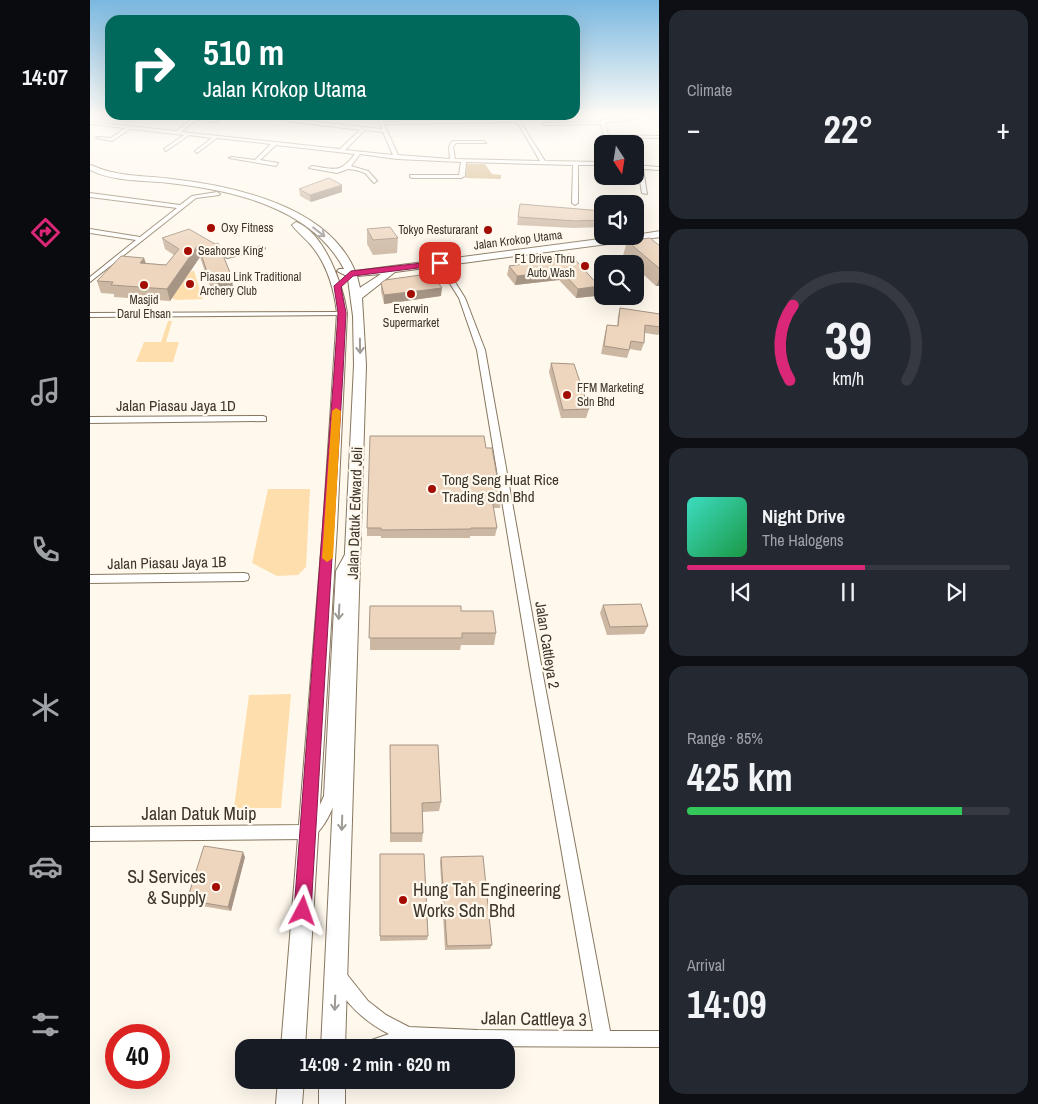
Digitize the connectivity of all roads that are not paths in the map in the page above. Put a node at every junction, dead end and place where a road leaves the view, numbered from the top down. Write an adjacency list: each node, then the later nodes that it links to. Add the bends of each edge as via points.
1 (463, 166): 11 (street, via 460,177)
2 (572, 166): 3 (street)
3 (576, 166): 4 (street); 17 (street)
4 (582, 166)
5 (90, 167): 23 (street, Jalan Datuk Edward Jeli, one-way to 23, via 109,174 212,188 267,203 306,222)
6 (348, 167): 7 (street, via 337,171); 12 (street, via 367,172)
7 (312, 168)
8 (644, 168): 9 (street)
9 (659, 169)
10 (90, 175): 14 (street, Jalan Datuk Edward Jeli)
11 (412, 176)
12 (374, 181)
13 (643, 185): 15 (street)
14 (193, 193): 18 (street); 26 (street, Jalan Datuk Edward Jeli, via 217,194 267,209 297,226 319,248)
15 (645, 194)
16 (90, 195): 18 (street)
17 (576, 204)
18 (182, 207): 21 (street)
19 (90, 231): 21 (street)
20 (659, 234): 25 (street, Jalan Krokop Utama)
21 (142, 239): 29 (street)
22 (262, 248): 24 (street)
23 (340, 252): 27 (street, via 357,262); 28 (street, Jalan Datuk Edward Jeli)
24 (228, 256)
25 (440, 263): 27 (street, Jalan Krokop Utama); 46 (street, Jalan Cattleya 2, via 462,298 481,350)
26 (330, 268): 28 (street); 30 (street, Jalan Datuk Edward Jeli)
27 (396, 269): 28 (street, Jalan Krokop Utama); 31 (street, via 373,282)
28 (351, 274): 30 (street); 31 (street, Jalan Datuk Edward Jeli)
29 (90, 280)
30 (338, 286): 32 (street, Jalan Datuk Edward Jeli)
31 (356, 298): 36 (street, Jalan Datuk Edward Jeli, one-way to 36, via 360,365)
32 (342, 313): 33 (street); 39 (street, Jalan Datuk Edward Jeli)
33 (90, 314)
34 (263, 419): 35 (street, Jalan Piasau Jaya 1D)
35 (90, 420)
36 (354, 549): 39 (street, one-way to 39, via 341,571 331,796 324,814); 41 (street, Jalan Datuk Edward Jeli, one-way to 41)
37 (244, 577): 38 (street, Jalan Piasau Jaya 1B)
38 (90, 579)
39 (308, 832): 40 (street, Jalan Datuk Muip); 43 (street, Jalan Datuk Edward Jeli)
40 (90, 834)
41 (336, 972): 42 (street, Jalan Cattleya 3, via 362,1007 380,1021); 44 (street, Jalan Datuk Edward Jeli, one-way to 44)
42 (408, 1034): 45 (street, Jalan Cattleya 3); 46 (street, Jalan Cattleya 3)
43 (294, 1039)
44 (334, 1039)
45 (395, 1039)
46 (603, 1039): 47 (street, Jalan Cattleya 3)
47 (659, 1039)
48 (290, 1089): 49 (street)
49 (289, 1104)

